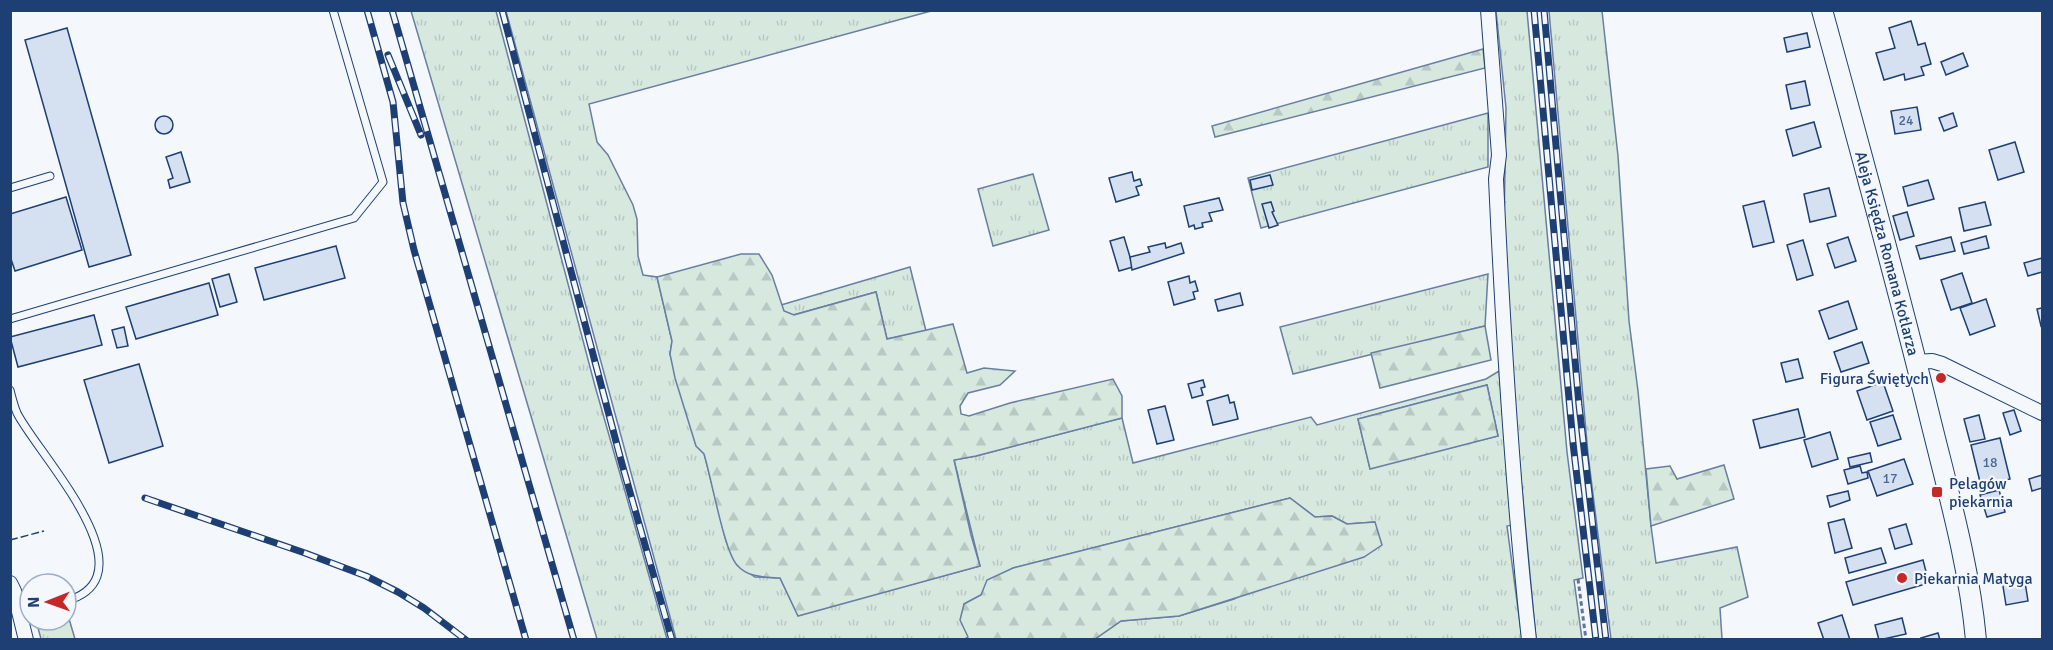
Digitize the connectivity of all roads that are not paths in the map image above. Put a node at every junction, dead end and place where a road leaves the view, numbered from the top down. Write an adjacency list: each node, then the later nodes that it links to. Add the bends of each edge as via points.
1 (333, 10): 6 (lane, via 383,182 354,218)
2 (1488, 10): 13 (street, via 1499,155 1496,179 1504,356)
3 (1822, 10): 7 (street, Aleja Księdza Romana Kotlarza)
4 (50, 176): 5 (lane)
5 (10, 188)
6 (10, 320)
7 (1916, 362): 9 (street, via 1942,364); 14 (street, Aleja Księdza Romana Kotlarza, via 1963,553)
8 (10, 390): 11 (lane, via 16,412 86,516 97,545 98,575 88,591)
9 (2043, 413)
10 (10, 583): 12 (street)
11 (78, 596)
12 (18, 599)
13 (1530, 639)
14 (1977, 639)

